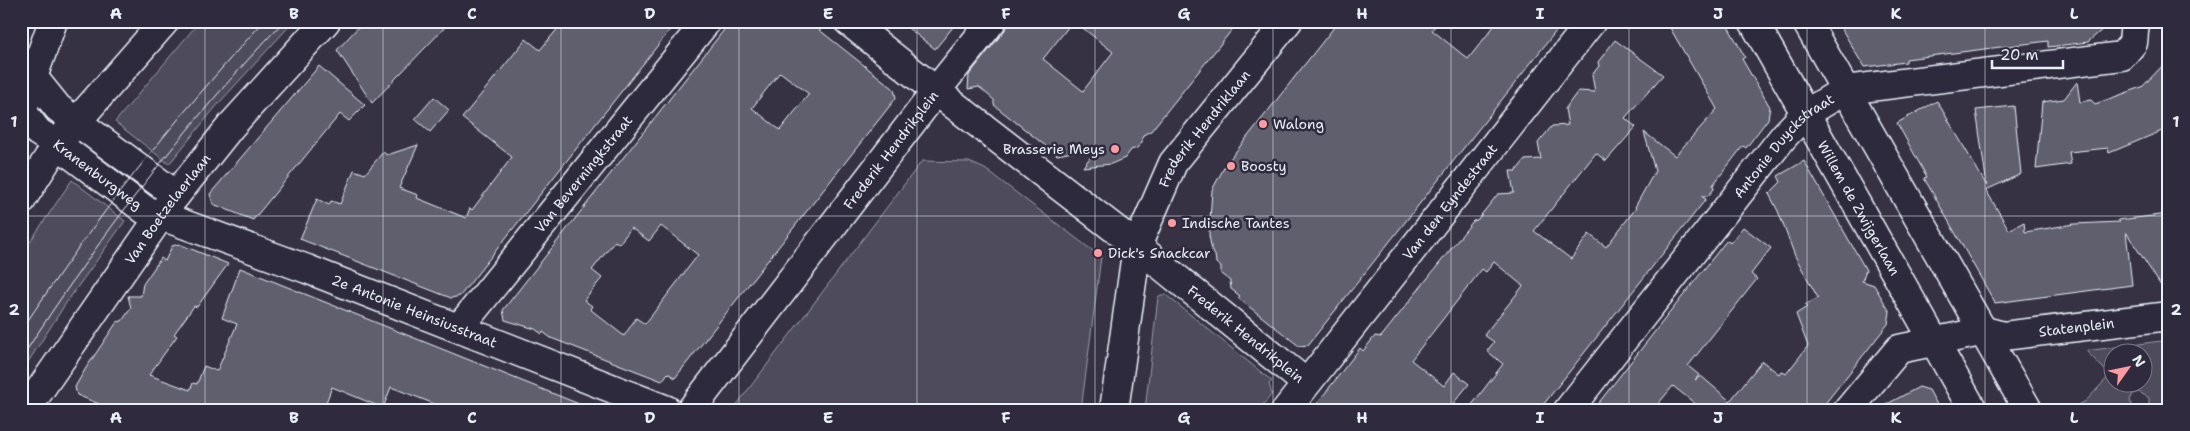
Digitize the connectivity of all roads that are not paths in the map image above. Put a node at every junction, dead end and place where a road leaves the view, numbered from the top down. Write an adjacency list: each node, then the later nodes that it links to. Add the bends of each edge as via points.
1 (53, 21): 12 (street, Kranenburgweg)
2 (165, 21): 16 (street)
3 (326, 21): 18 (street, Van Boetzelaerlaan, via 231,126)
4 (707, 21): 23 (street, Van Beverningkstraat)
5 (848, 21): 14 (street)
6 (992, 21): 14 (street)
7 (1288, 21): 21 (street, Frederik Hendriklaan, via 1173,163)
8 (1592, 21): 26 (street, Van den Eyndestraat)
9 (1752, 21): 15 (street, Willem de Zwijgerlaan)
10 (1806, 21): 13 (street)
11 (2135, 21): 13 (street, Antonie Duyckstraat, via 2133,44 2122,56)
12 (33, 77): 16 (street, via 48,98); 17 (street, Kranenburgweg, via 23,108 24,115 38,132)
13 (1845, 90): 15 (street, Antonie Duyckstraat); 24 (street)
14 (936, 91): 21 (street, Frederik Hendrikplein); 29 (street, Frederik Hendrikplein)
15 (1805, 114): 25 (street, Willem de Zwijgerlaan); 32 (street, Antonie Duyckstraat, via 1784,136)
16 (77, 121): 17 (street); 18 (street)
17 (57, 144): 19 (street); 20 (street, Kranenburgweg)
18 (176, 195): 20 (street, Van Boetzelaerlaan)
19 (21, 201)
20 (159, 217): 23 (street, 2e Antonie Heinsiusstraat, via 210,233); 27 (street, Van Boetzelaerlaan)
21 (1137, 246): 26 (street, Frederik Hendrikplein); 30 (street)
22 (2169, 316): 24 (street, Statenplein, via 2003,336)
23 (459, 328): 28 (street, 2e Antonie Heinsiusstraat)
24 (1985, 331): 25 (street, Statenplein); 35 (street)
25 (1935, 343): 33 (street, Statenplein, via 1899,349); 34 (street)
26 (1306, 383): 31 (street, Frederik Hendrikplein)
27 (36, 407)
28 (667, 410)
29 (691, 410)
30 (1114, 410)
31 (1286, 410)
32 (1568, 410)
33 (1848, 410)
34 (1973, 410)
35 (2028, 410)

